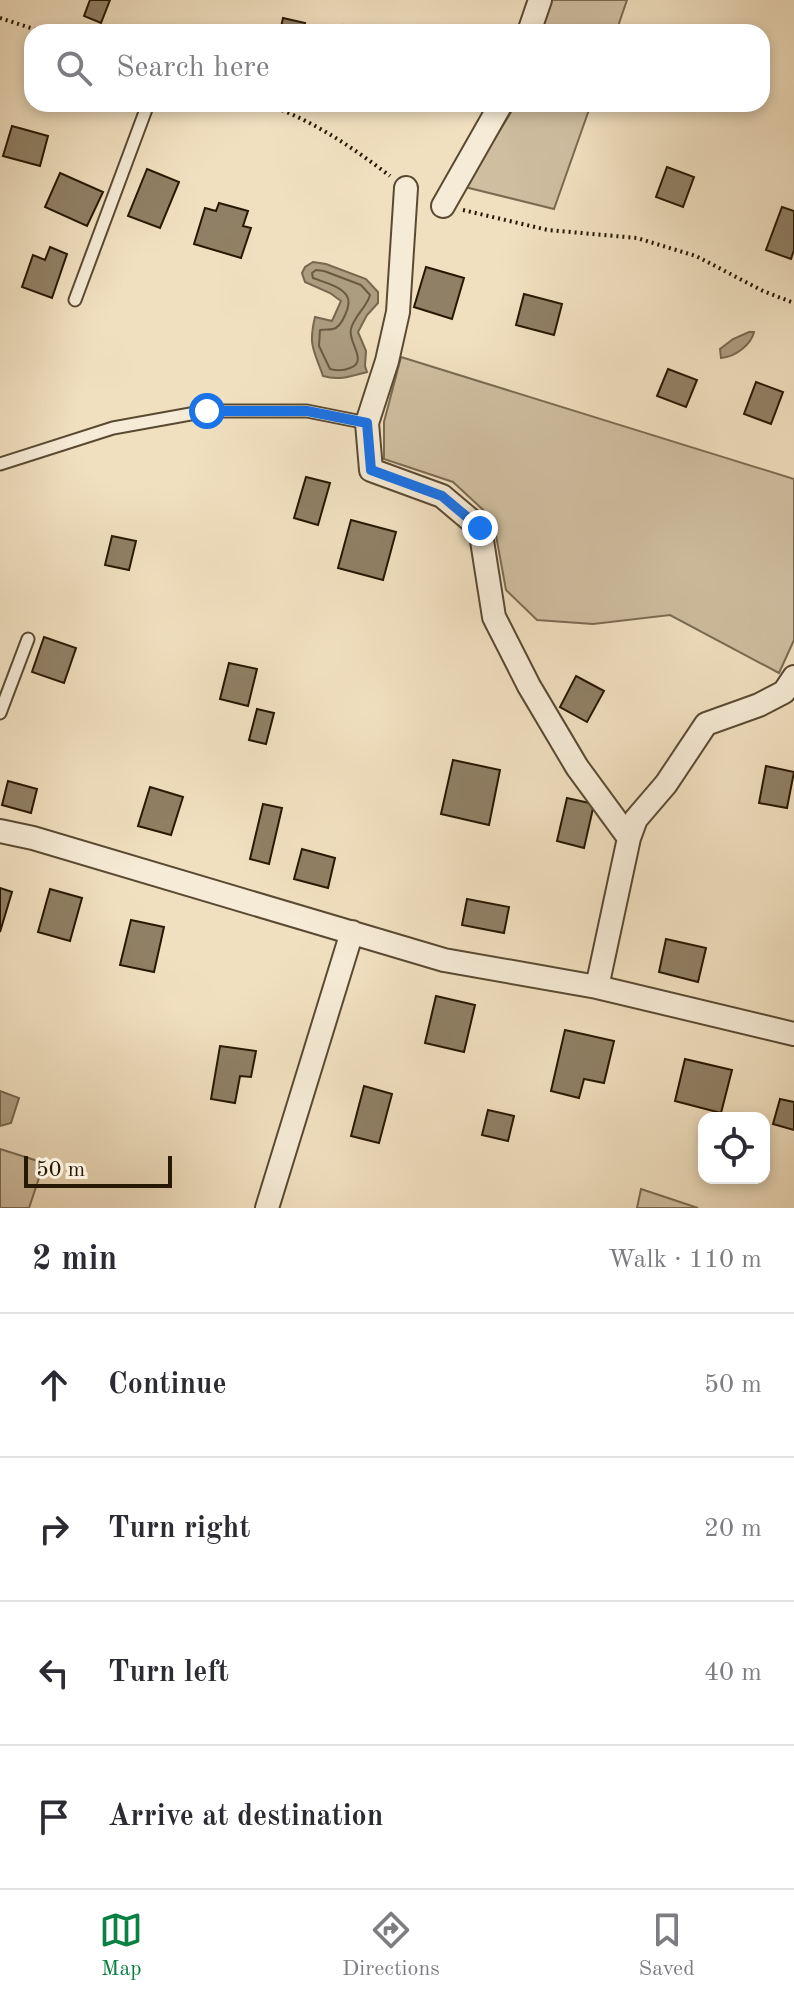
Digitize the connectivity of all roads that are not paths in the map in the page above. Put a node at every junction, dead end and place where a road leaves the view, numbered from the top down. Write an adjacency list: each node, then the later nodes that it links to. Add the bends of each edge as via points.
1 (540, 0): 2 (street)
2 (532, 24)
3 (145, 112): 7 (lane)
4 (496, 112): 6 (street)
5 (406, 188): 8 (street, via 398,312)
6 (443, 206)
7 (75, 300)
8 (367, 423): 9 (lane, via 307,411 207,411 113,428); 14 (street, via 371,470 442,496 480,528 494,617 577,767)
9 (0, 464)
10 (28, 639): 12 (lane)
11 (794, 677): 14 (street, via 784,692 706,724 636,819)
12 (0, 713)
13 (0, 831): 15 (street)
14 (629, 838): 16 (street)
15 (352, 932): 16 (street, via 444,960); 18 (street)
16 (597, 987): 17 (street)
17 (794, 1034)
18 (267, 1208)

